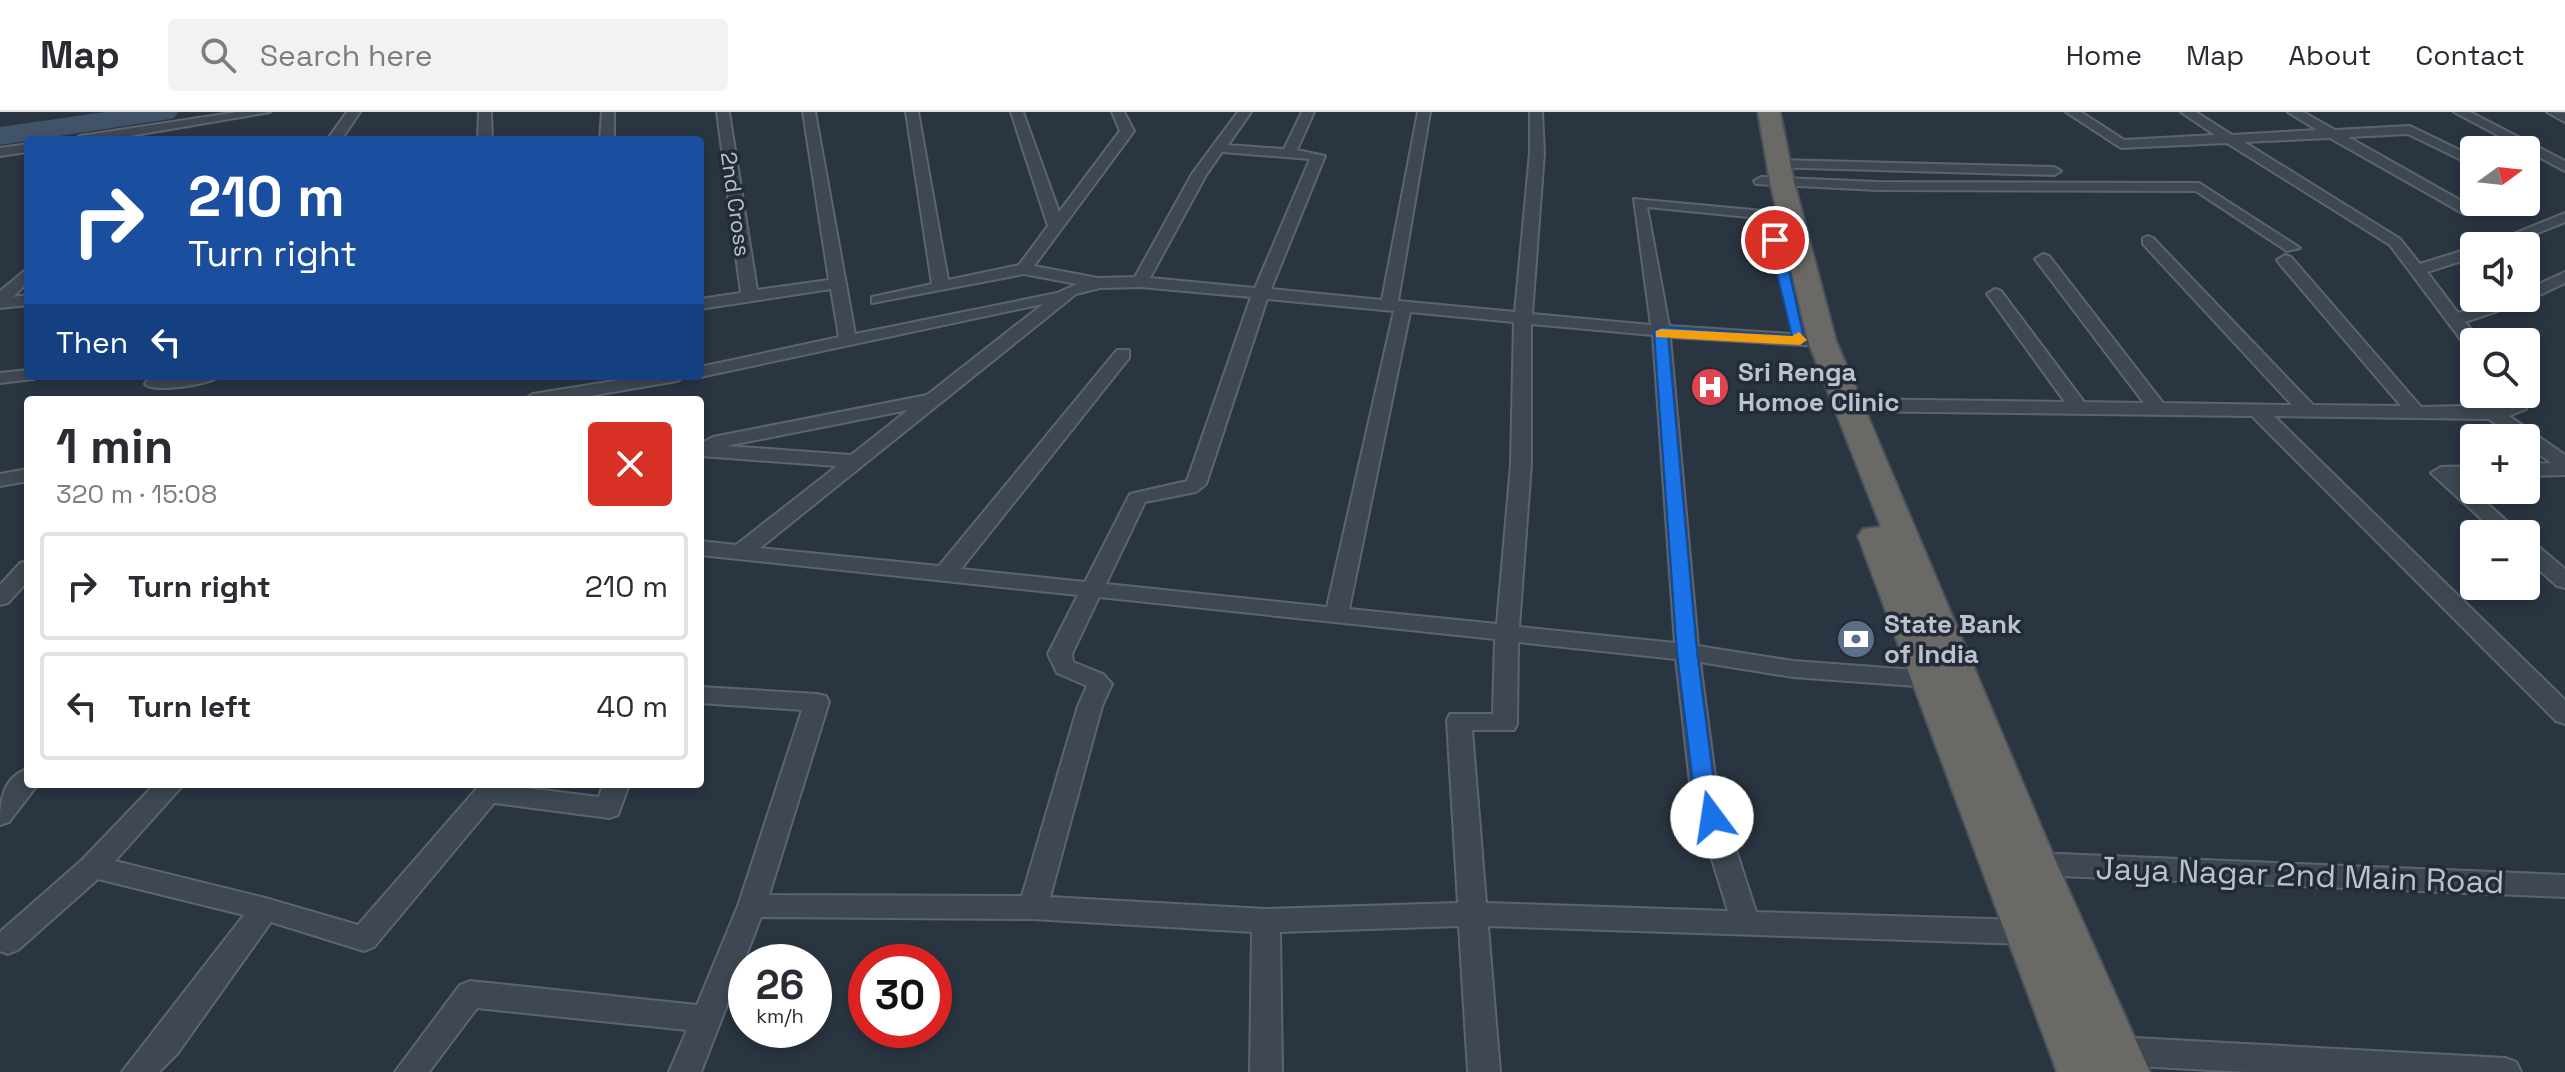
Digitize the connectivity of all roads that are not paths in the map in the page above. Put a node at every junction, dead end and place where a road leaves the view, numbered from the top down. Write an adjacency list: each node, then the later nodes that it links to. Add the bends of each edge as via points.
1 (264, 112): 22 (street)
2 (354, 112): 26 (street)
3 (485, 112): 27 (street)
4 (608, 112): 28 (street)
5 (723, 112): 57 (street, 2nd Cross)
6 (809, 112): 50 (street)
7 (912, 112): 52 (street)
8 (1017, 112): 40 (street)
9 (1118, 112): 40 (street, via 1131,126)
10 (1245, 112): 30 (street)
11 (1308, 112): 33 (street)
12 (1424, 112): 62 (street)
13 (1536, 112): 64 (street)
14 (1749, 112): 37 (highway)
15 (1769, 112): 37 (highway)
16 (2072, 112): 29 (street, via 2121,144)
17 (2187, 112): 29 (street)
18 (2294, 112): 23 (street)
19 (2460, 112): 35 (street)
20 (2553, 112): 21 (street)
21 (2565, 118)
22 (176, 126): 24 (street); 25 (street)
23 (2327, 134): 29 (street); 34 (street, via 2410,130); 38 (street)
24 (107, 136)
25 (166, 136)
26 (337, 136)
27 (485, 136)
28 (607, 136)
29 (2228, 138): 46 (street, via 2395,242)
30 (1218, 148): 33 (street); 49 (street)
31 (24, 149): 32 (street)
32 (0, 152)
33 (1288, 154): 55 (street, via 1318,156)
34 (2460, 155)
35 (2565, 167)
36 (2054, 171): 37 (street)
37 (1772, 186): 67 (street, via 1639,202); 68 (highway); 84 (street, via 2199,187 2289,254)
38 (2460, 206)
39 (2565, 217): 41 (street)
40 (1056, 226): 45 (street)
41 (2527, 232)
42 (2148, 241): 83 (street)
43 (2043, 259): 80 (street)
44 (2460, 259): 46 (street)
45 (1024, 269): 51 (street); 52 (street)
46 (2423, 276): 65 (street)
47 (24, 277): 60 (street)
48 (2565, 277): 53 (street)
49 (1140, 282): 51 (street); 55 (street)
50 (839, 283): 57 (street); 69 (street)
51 (1099, 283): 54 (street)
52 (941, 287): 59 (street)
53 (2540, 289)
54 (1070, 291): 69 (street, via 1038,303); 77 (street)
55 (1261, 293): 62 (street); 103 (street, via 1196,484 1137,498)
56 (1995, 294): 79 (street)
57 (750, 296): 61 (street)
58 (24, 300): 60 (street)
59 (878, 300)
60 (0, 301)
61 (704, 303)
62 (1396, 305): 64 (street); 105 (street)
63 (2479, 312): 65 (street)
64 (1523, 317): 67 (street); 106 (street, via 1521,464)
65 (2455, 320): 66 (street)
66 (2461, 328)
67 (1661, 331): 68 (street); 107 (street)
68 (1811, 341): 78 (highway); 108 (highway)
69 (848, 342): 71 (street)
70 (1123, 354): 101 (street)
71 (704, 371)
72 (24, 375): 73 (street)
73 (0, 378)
74 (630, 380): 75 (street)
75 (607, 382): 76 (street)
76 (549, 396)
77 (935, 399): 86 (street); 88 (street)
78 (1846, 405): 79 (street); 115 (highway)
79 (2078, 407): 80 (street)
80 (2156, 407): 81 (street)
81 (2255, 408): 83 (street); 110 (street)
82 (2516, 408): 85 (street)
83 (2306, 409): 84 (street)
84 (2414, 410): 85 (street)
85 (2493, 413): 89 (street)
86 (704, 447)
87 (704, 448): 88 (street)
88 (855, 461): 98 (street)
89 (2565, 467): 90 (street)
90 (2540, 469)
91 (2460, 472): 94 (street, via 2441,473)
92 (24, 476): 93 (street)
93 (0, 480)
94 (2460, 490)
95 (2477, 504): 96 (street)
96 (2495, 520)
97 (704, 548): 98 (street)
98 (741, 552): 101 (street)
99 (2540, 559): 102 (street)
100 (24, 572): 104 (street)
101 (944, 575): 103 (street)
102 (2565, 581)
103 (1092, 590): 105 (street); 119 (street, via 1060,654 1067,671 1100,684)
104 (0, 598)
105 (1336, 617): 106 (street)
106 (1507, 635): 107 (street); 121 (street, via 1505,724 1459,720)
107 (1687, 652): 108 (street, via 1793,669); 123 (street, via 1704,791)
108 (1929, 679): 115 (highway)
109 (704, 695): 118 (street, via 817,702)
110 (2565, 715)
111 (24, 784): 114 (street)
112 (167, 788): 116 (street)
113 (615, 788): 120 (street, via 609,808 488,793 364,939)
114 (0, 815)
115 (2017, 862): 117 (street, Jaya Nagar 2nd Main Road); 124 (highway); 127 (highway)
116 (93, 867): 120 (street); 125 (street)
117 (2565, 886)
118 (752, 906): 119 (street); 126 (street)
119 (1033, 908): 122 (street)
120 (265, 909): 128 (street, via 166,1044)
121 (1473, 914): 122 (street); 123 (street); 132 (street)
122 (1266, 921): 131 (street)
123 (1745, 921): 124 (street)
124 (2026, 932): 133 (highway)
125 (3, 945)
126 (705, 1019): 129 (street, via 470,994); 130 (street)
127 (2120, 1061): 134 (street)
128 (138, 1072)
129 (411, 1072)
130 (685, 1072)
131 (1266, 1072)
132 (1484, 1072)
133 (2082, 1072)
134 (2505, 1072)

